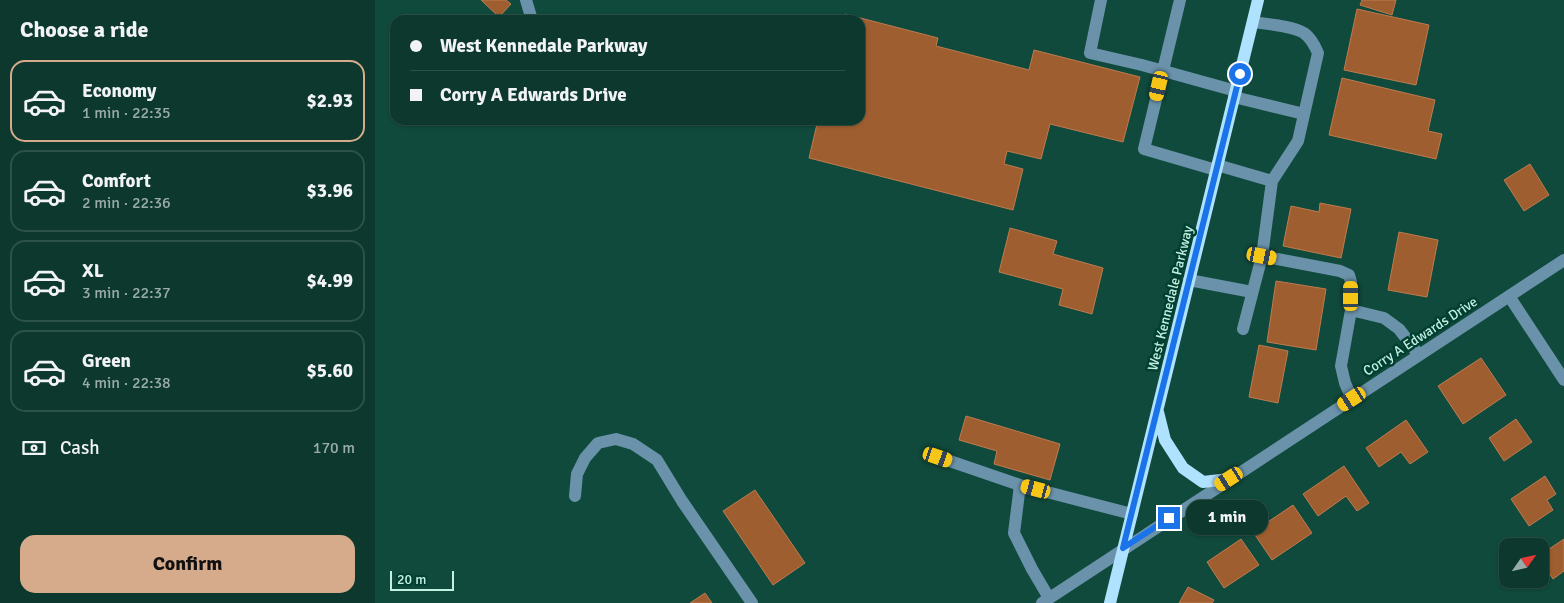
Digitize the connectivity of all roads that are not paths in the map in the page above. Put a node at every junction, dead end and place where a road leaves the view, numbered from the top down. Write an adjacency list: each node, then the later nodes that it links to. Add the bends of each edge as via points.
1 (526, 0): 5 (street)
2 (1101, 0): 7 (street, via 1090,53)
3 (1181, 0): 7 (street)
4 (1258, 0): 6 (main road, West Kennedale Parkway)
5 (530, 15)
6 (1253, 22): 8 (main road, West Kennedale Parkway); 9 (street, via 1295,30 1313,43 1318,53)
7 (1163, 71): 8 (street); 10 (street, via 1145,149)
8 (1235, 94): 9 (street); 10 (main road, West Kennedale Parkway)
9 (1304, 114): 11 (street, via 1298,140)
10 (1217, 168): 11 (street); 14 (main road, West Kennedale Parkway)
11 (1272, 180): 12 (street)
12 (1262, 256): 15 (street); 17 (street, via 1349,275)
13 (1564, 260): 16 (street, Corry A Edwards Drive)
14 (1189, 280): 15 (street); 22 (main road, West Kennedale Parkway)
15 (1252, 292): 18 (street)
16 (1509, 296): 19 (street, Corry A Edwards Drive); 20 (street)
17 (1351, 310): 19 (street, via 1384,318 1399,329); 21 (street, via 1341,366)
18 (1243, 329)
19 (1419, 355): 21 (street, Corry A Edwards Drive)
20 (1564, 380)
21 (1352, 399): 24 (street, Corry A Edwards Drive)
22 (1157, 410): 24 (main road, via 1165,440 1183,468 1203,482); 27 (main road, West Kennedale Parkway)
23 (938, 457): 25 (street)
24 (1229, 479): 28 (street, Corry A Edwards Drive)
25 (1020, 484): 27 (street); 29 (street, via 1015,533)
26 (575, 496): 30 (street, via 577,474 598,443 616,439 633,444 657,460)
27 (1132, 514): 28 (main road, West Kennedale Parkway)
28 (1123, 548): 29 (street, Corry A Edwards Drive); 31 (main road, West Kennedale Parkway)
29 (1046, 600)
30 (752, 603)
31 (1110, 603)

